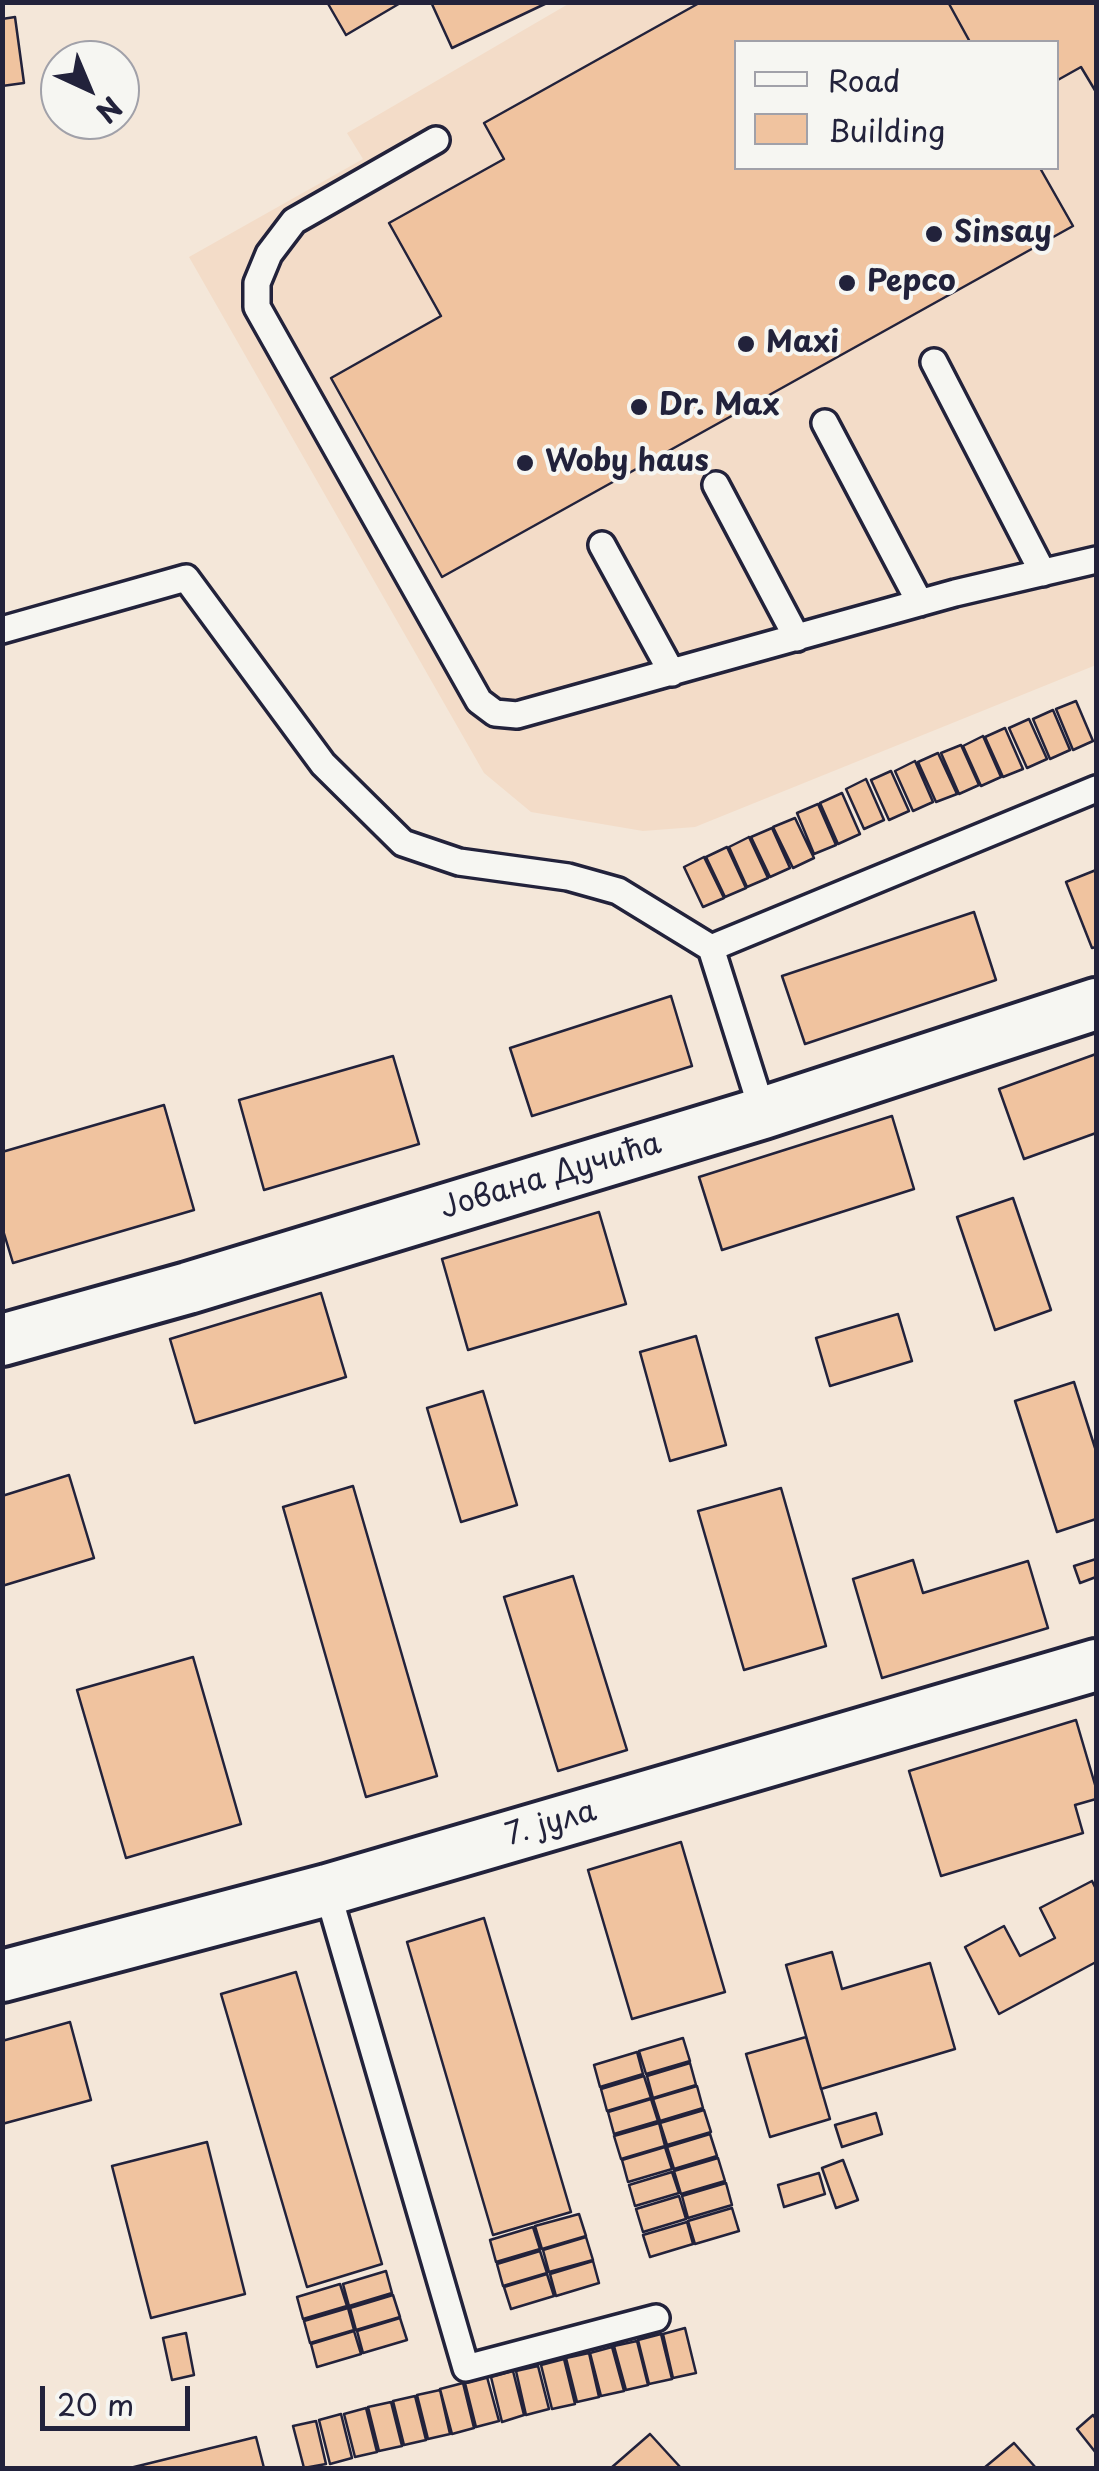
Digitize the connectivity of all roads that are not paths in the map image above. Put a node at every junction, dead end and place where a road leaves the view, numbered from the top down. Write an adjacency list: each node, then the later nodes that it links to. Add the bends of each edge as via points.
1 (436, 140): 11 (lane, via 294,222 268,254 257,283 258,307 478,701 495,714 517,715)
2 (934, 362): 7 (lane)
3 (826, 423): 8 (lane)
4 (716, 485): 10 (lane)
5 (602, 545): 11 (lane)
6 (1096, 560): 7 (lane)
7 (1042, 573): 8 (lane)
8 (920, 604): 10 (lane)
9 (2, 630): 13 (lane, via 186,578 323,764 403,843 459,862 618,891)
10 (797, 638): 11 (lane)
11 (672, 673)
12 (1096, 790): 13 (lane)
13 (711, 948): 15 (lane)
14 (1096, 1004): 15 (street, Јована Дучића)
15 (763, 1113): 16 (street, Јована Дучића)
16 (2, 1340)
17 (1096, 1666): 18 (street, 7. јула)
18 (327, 1890): 19 (street, 7. јула); 20 (lane, via 466,2368)
19 (2, 1976)
20 (656, 2318)

